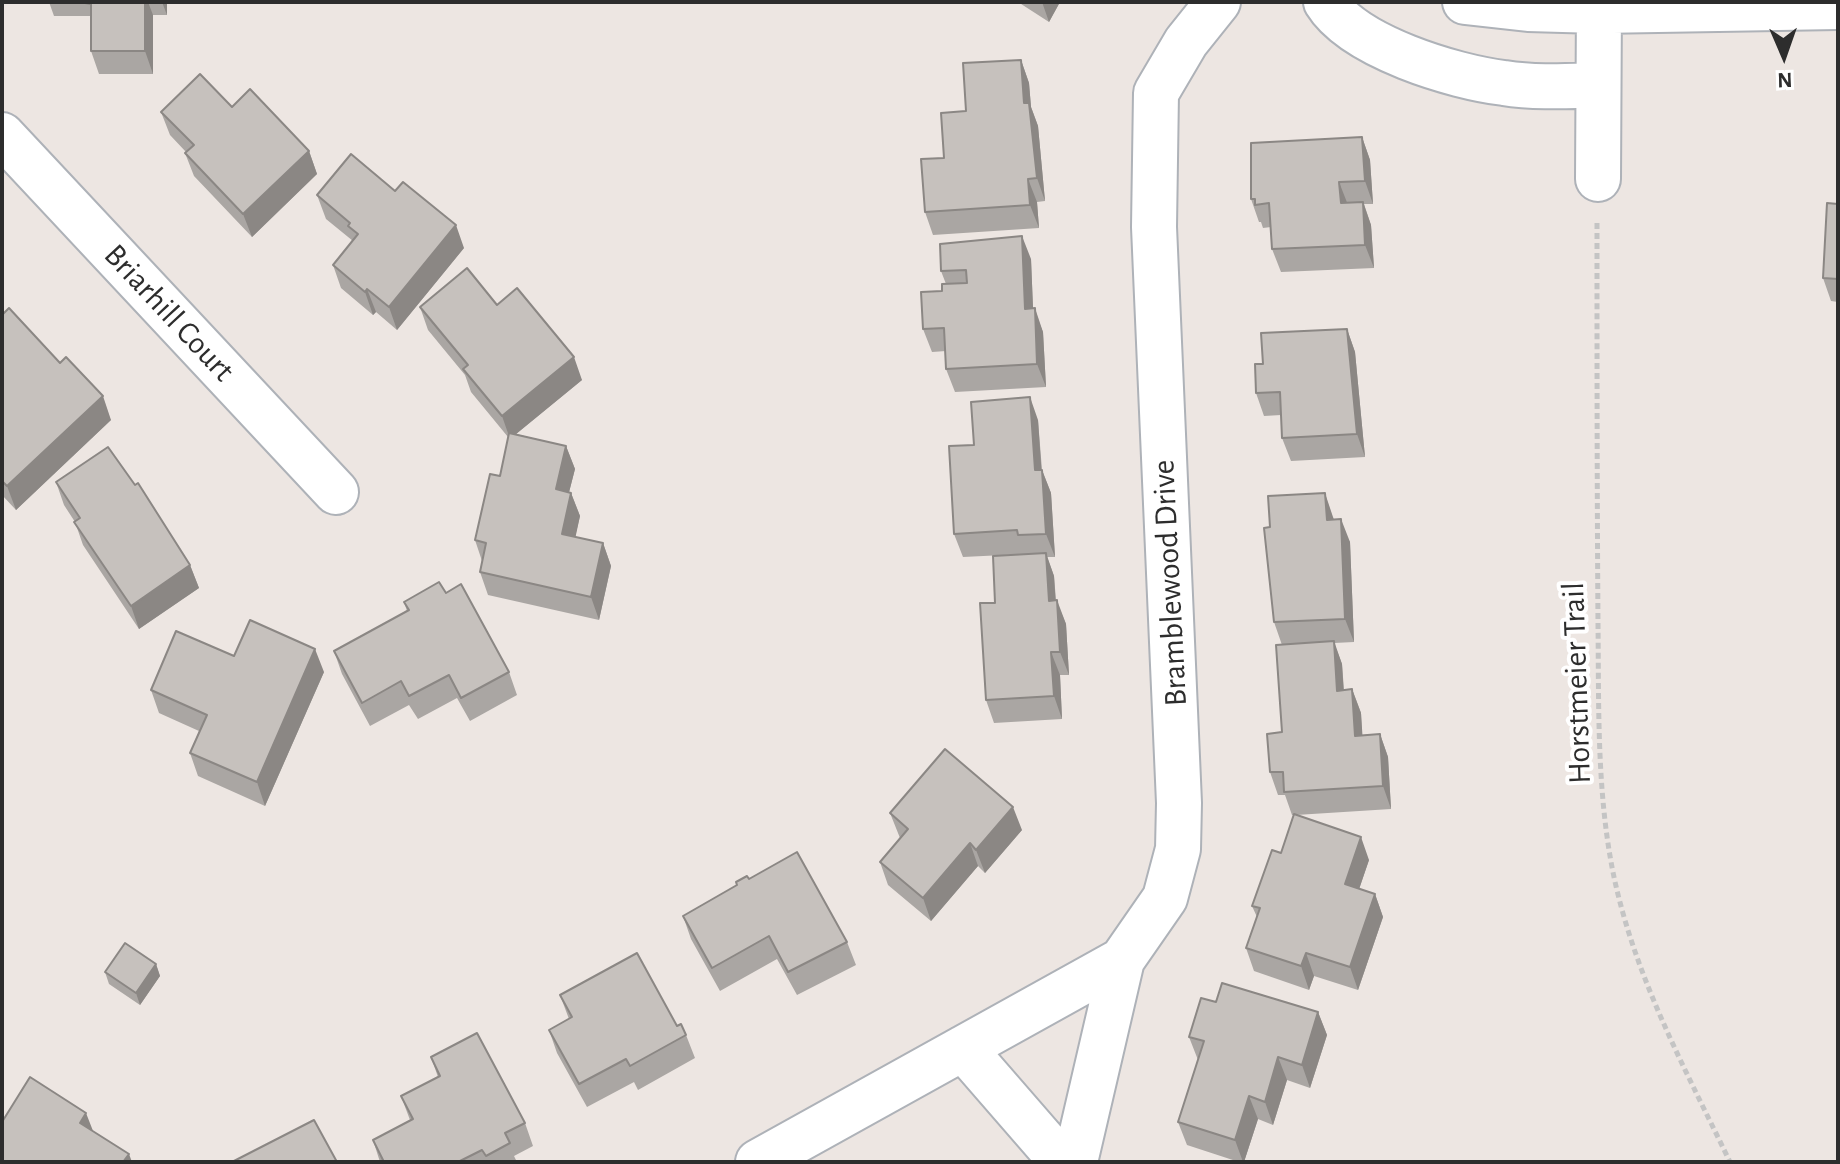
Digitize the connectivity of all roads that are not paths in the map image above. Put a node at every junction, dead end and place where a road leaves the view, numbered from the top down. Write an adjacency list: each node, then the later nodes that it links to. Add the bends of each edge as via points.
1 (1218, 2): 10 (street, Bramblewood Drive, via 1156,93 1154,227 1178,849 1165,898)
2 (1326, 2): 6 (street, via 1359,32 1450,72 1502,83)
3 (1465, 2): 4 (street, via 1528,9)
4 (1598, 6): 5 (street); 6 (street)
5 (1838, 7)
6 (1598, 85): 8 (street)
7 (2, 135): 9 (street, Briarhill Court)
8 (1598, 179)
9 (336, 492)
10 (1122, 960): 11 (street); 14 (street, Bramblewood Drive)
11 (963, 1048): 12 (street); 13 (street)
12 (758, 1162)
13 (1062, 1162)
14 (1075, 1162)

